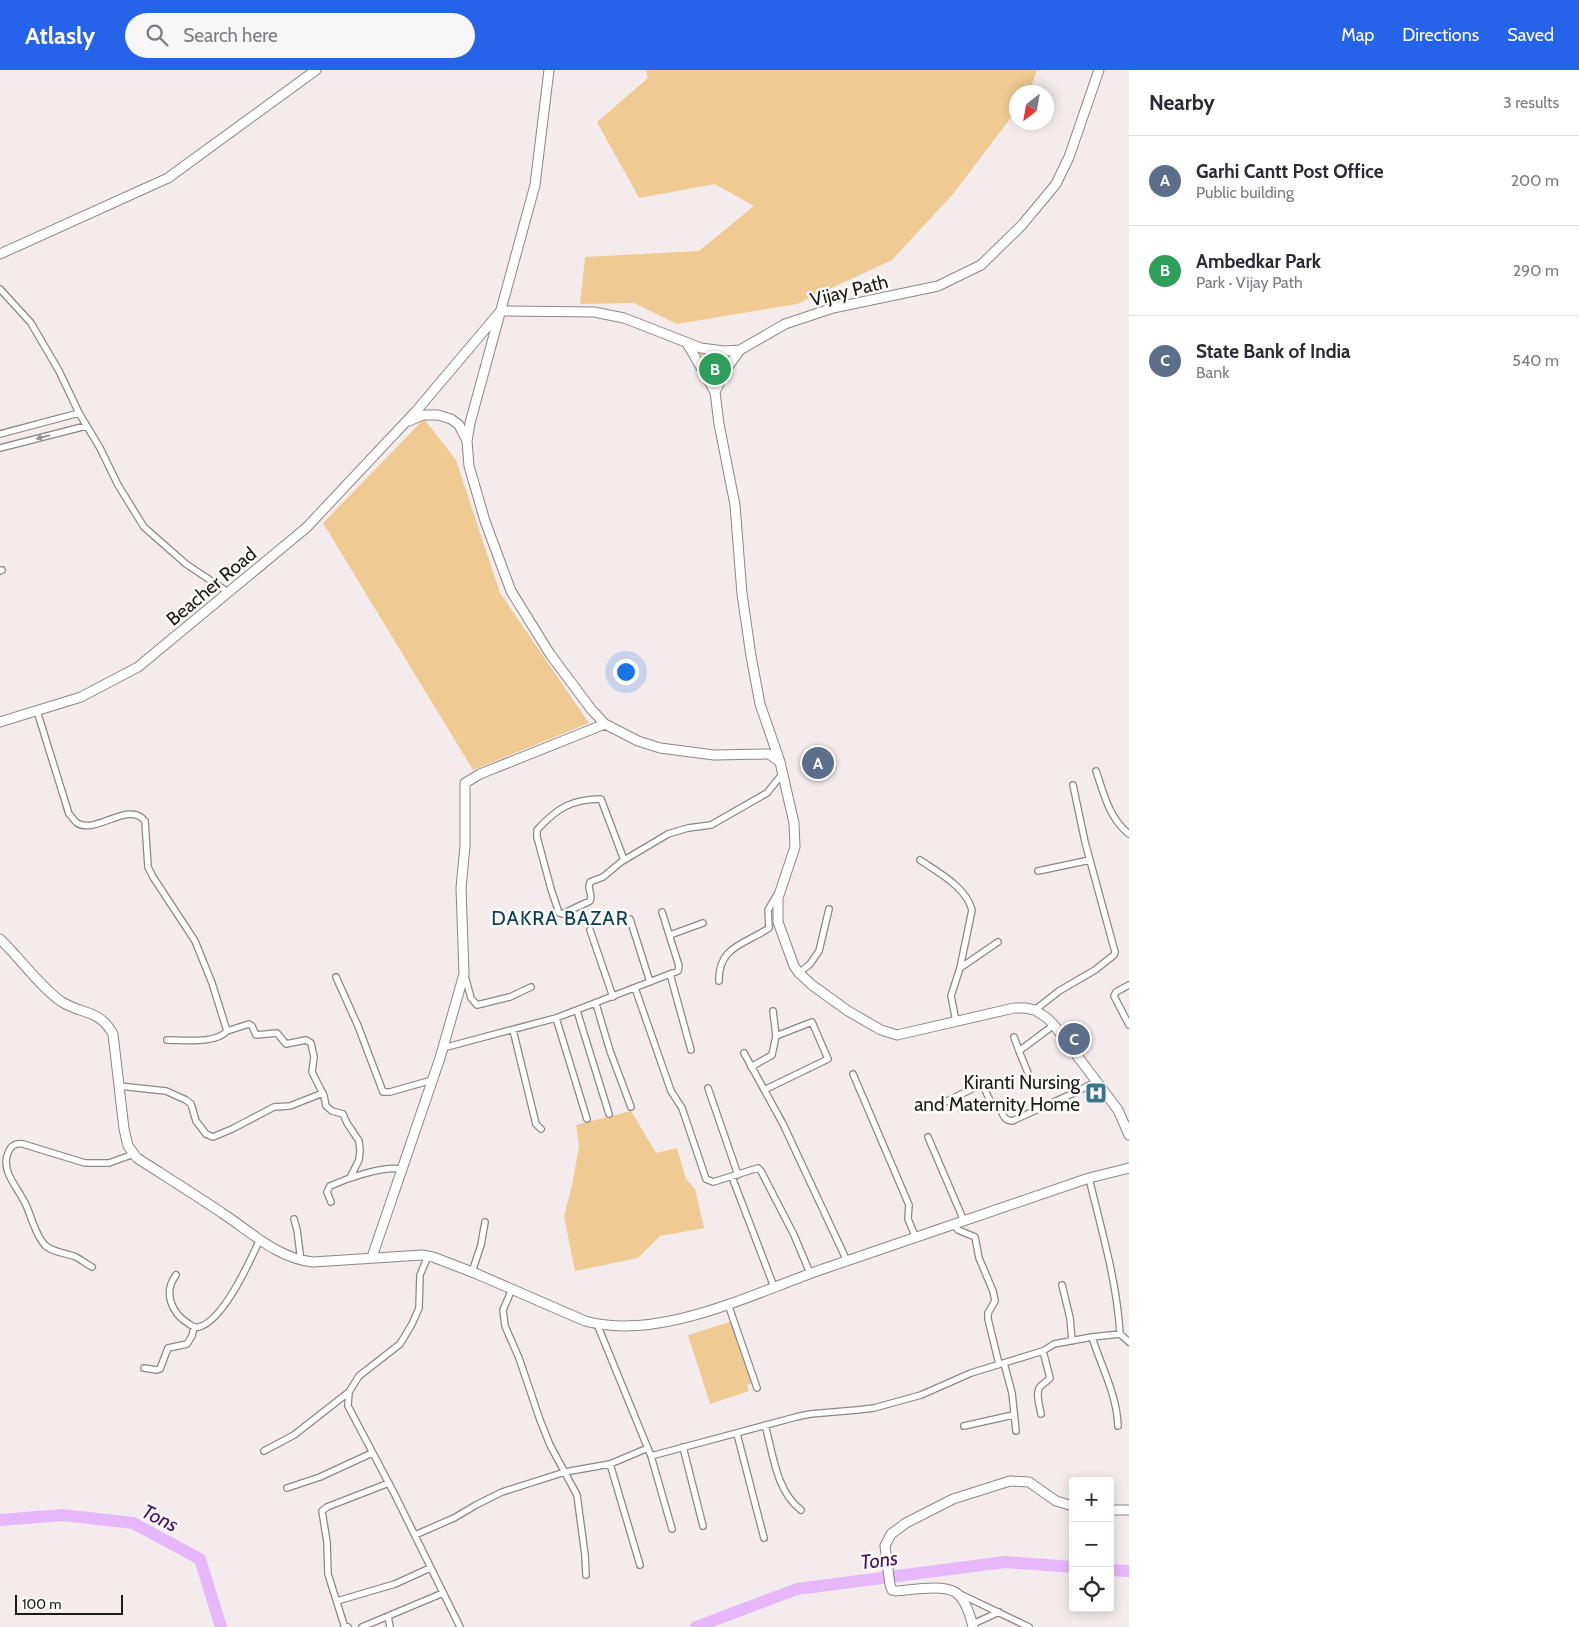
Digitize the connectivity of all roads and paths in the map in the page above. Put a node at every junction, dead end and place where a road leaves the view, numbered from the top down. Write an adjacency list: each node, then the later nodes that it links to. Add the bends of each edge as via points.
1 (316, 70): 4 (street, via 168,178)
2 (549, 70): 6 (street, via 535,185)
3 (1099, 70): 8 (street, Vijay Path, via 1069,157 1056,184 1022,225 981,265 938,286 833,308 785,324)
4 (0, 254)
5 (0, 289): 10 (street, via 31,323 60,371)
6 (501, 311): 7 (street, Vijay Path, via 594,312 624,318); 11 (street, Beacher Road); 14 (street)
7 (687, 343): 8 (street, Vijay Path, via 724,352); 9 (street)
8 (740, 350): 9 (street)
9 (715, 392): 20 (street, via 735,505 751,656 760,704)
10 (79, 413): 12 (street); 13 (street)
11 (406, 422): 14 (street, via 423,415 452,419); 16 (street, Beacher Road, via 306,528)
12 (86, 426): 15 (street, one-way to 15); 16 (street, via 144,527 186,564)
13 (0, 434)
14 (467, 441): 19 (street, via 469,466 484,521 511,591 550,654 590,709)
15 (0, 448)
16 (228, 592): 17 (street, Beacher Road, via 138,667 81,696)
17 (37, 711): 18 (street, Beacher Road); 58 (street, via 69,814 77,823 85,826 136,814 145,821 148,867 195,941)
18 (0, 722)
19 (605, 724): 20 (street, via 660,748 714,755 768,754); 40 (street, via 464,783 460,888)
20 (780, 762): 22 (street)
21 (1096, 771): 24 (street, via 1109,808 1118,824)
22 (783, 773): 25 (street, via 767,793 711,825 668,834); 29 (street, via 794,823 795,847)
23 (1073, 785): 27 (street)
24 (1129, 834)
25 (624, 860): 25 (street, via 603,877 590,882 590,900 560,914 550,889 537,830 565,806 582,799 601,799)
26 (920, 860): 38 (street, via 949,880 970,902 970,926)
27 (1090, 860): 28 (street); 50 (street, via 1114,953 1095,970 1058,991)
28 (1038, 871)
29 (781, 890): 39 (street, via 778,922); 43 (street, via 768,910 769,928 728,952 721,964)
30 (829, 909): 39 (street, via 819,951)
31 (662, 912): 35 (street)
32 (630, 919): 44 (street)
33 (703, 923): 35 (street)
34 (590, 930): 48 (street)
35 (670, 935): 41 (street, via 679,966 678,971)
36 (0, 939): 71 (street, via 62,1001 106,1023 113,1034)
37 (998, 942): 38 (street)
38 (960, 968): 54 (street, via 950,996)
39 (799, 973): 54 (street, via 848,1011 889,1034 897,1036)
40 (464, 974): 46 (street, via 471,998 477,1005 510,997); 62 (street)
41 (670, 974): 44 (street); 63 (street)
42 (336, 977): 69 (street, via 383,1092)
43 (719, 981)
44 (650, 982): 47 (street)
45 (1129, 985): 56 (street, via 1114,996)
46 (531, 987)
47 (635, 988): 48 (street); 85 (street, via 705,1176 713,1182)
48 (613, 997): 49 (street)
49 (596, 1004): 51 (street); 76 (street)
50 (1035, 1010): 54 (street, via 1014,1008); 55 (street)
51 (577, 1011): 53 (street); 77 (street)
52 (773, 1011): 59 (street)
53 (556, 1018): 57 (street); 78 (street)
54 (956, 1022)
55 (1054, 1025): 64 (street); 70 (street)
56 (1129, 1025)
57 (514, 1030): 62 (street); 79 (street, via 536,1124)
58 (227, 1031): 61 (street, via 217,1038); 74 (street, via 248,1024 256,1035 276,1033 286,1044 309,1041 314,1057 312,1072)
59 (776, 1036): 66 (street, via 772,1055); 73 (street, via 812,1022 828,1059)
60 (1014, 1037): 64 (street)
61 (167, 1040)
62 (443, 1048): 69 (street)
63 (691, 1050)
64 (1019, 1051): 67 (street)
65 (744, 1053): 66 (street)
66 (752, 1067): 73 (street)
67 (1028, 1073)
68 (853, 1074): 93 (street, via 909,1205 908,1219)
69 (432, 1080): 84 (street)
70 (1097, 1081): 75 (street, via 1012,1120 1003,1118 998,1105 991,1101 982,1086); 80 (street, via 1118,1110)
71 (119, 1086): 74 (street, via 166,1091 186,1100 191,1104 196,1121 209,1136 232,1129 274,1107 290,1106); 82 (street, via 124,1129 128,1146)
72 (708, 1088): 85 (street)
73 (764, 1090): 98 (street)
74 (323, 1093): 86 (street, via 329,1109 344,1114 358,1141 359,1160)
75 (943, 1103)
76 (632, 1107)
77 (610, 1114)
78 (587, 1120)
79 (542, 1129)
80 (1129, 1135)
81 (928, 1137): 90 (street)
82 (134, 1154): 94 (street); 99 (street, via 109,1163 85,1163 17,1143 6,1156 8,1173 45,1246)
83 (1129, 1168): 87 (street)
84 (401, 1169): 86 (street, via 386,1168); 96 (street)
85 (735, 1176): 101 (street, via 758,1168 761,1171); 104 (street)
86 (350, 1178): 88 (street, via 328,1188)
87 (1088, 1178): 90 (street); 109 (street, via 1111,1269)
88 (331, 1202)
89 (294, 1219): 97 (street)
90 (964, 1221): 92 (street)
91 (485, 1222): 100 (street)
92 (954, 1225): 93 (street); 114 (street, via 975,1237 993,1291 995,1301 988,1319)
93 (916, 1238): 98 (street)
94 (260, 1239): 97 (street); 108 (street, via 242,1280 216,1316 208,1323)
95 (428, 1256): 96 (street); 100 (street); 117 (street, via 420,1275 419,1308 412,1324 400,1344 364,1371)
96 (372, 1257): 97 (street)
97 (301, 1261)
98 (847, 1261): 101 (street)
99 (92, 1267)
100 (472, 1272): 105 (street)
101 (810, 1273): 104 (street)
102 (176, 1275): 108 (street, via 169,1292 173,1310)
103 (1062, 1285): 111 (street)
104 (774, 1287): 106 (street)
105 (512, 1289): 107 (street); 131 (street, via 503,1310 505,1326 543,1428)
106 (728, 1304): 107 (street, via 652,1324); 116 (street)
107 (598, 1324): 125 (street)
108 (194, 1327): 115 (street, via 187,1344 168,1348 160,1369)
109 (1120, 1334): 110 (street); 112 (street)
110 (1092, 1337): 111 (street); 122 (street, via 1111,1389)
111 (1072, 1341): 113 (street, via 1054,1344)
112 (1129, 1342)
113 (1043, 1351): 114 (street); 118 (street, via 1050,1378 1038,1391)
114 (1002, 1364): 119 (street, via 1010,1382); 120 (street, via 971,1373 921,1395 874,1408 810,1414)
115 (144, 1368)
116 (757, 1388)
117 (349, 1392): 127 (street, via 294,1436); 128 (street, via 348,1406)
118 (1041, 1414)
119 (1014, 1415): 121 (street); 123 (street)
120 (765, 1425): 124 (street); 135 (street, via 787,1495)
121 (964, 1426)
122 (1118, 1426)
123 (1016, 1431)
124 (737, 1434): 126 (street); 141 (street)
125 (648, 1448): 129 (street); 130 (street)
126 (683, 1448): 129 (street); 138 (street)
127 (264, 1450)
128 (372, 1453): 132 (street); 133 (street)
129 (651, 1456): 139 (street)
130 (610, 1464): 131 (street); 142 (street)
131 (565, 1472): 140 (street, via 502,1492); 144 (street, via 576,1495)
132 (389, 1484): 140 (street); 147 (street, via 322,1511 328,1574)
133 (287, 1488)
134 (1069, 1505): 145 (street, via 1056,1501 1029,1482 1010,1481 953,1499 891,1534 885,1546 892,1590 942,1588)
135 (801, 1510)
136 (1114, 1510): 137 (street)
137 (1129, 1510)
138 (703, 1526)
139 (672, 1529)
140 (414, 1535): 143 (street)
141 (764, 1538)
142 (640, 1565)
143 (430, 1568): 146 (street); 147 (street, via 395,1584)
144 (586, 1575)
145 (956, 1592): 148 (street); 150 (street)
146 (443, 1593): 149 (street); 154 (street)
147 (336, 1601): 151 (street, via 344,1626)
148 (999, 1612): 150 (street); 155 (street)
149 (388, 1616): 152 (street); 153 (street)
150 (973, 1626)
151 (348, 1627)
152 (362, 1627)
153 (390, 1627)
154 (460, 1627)
155 (1028, 1627)

